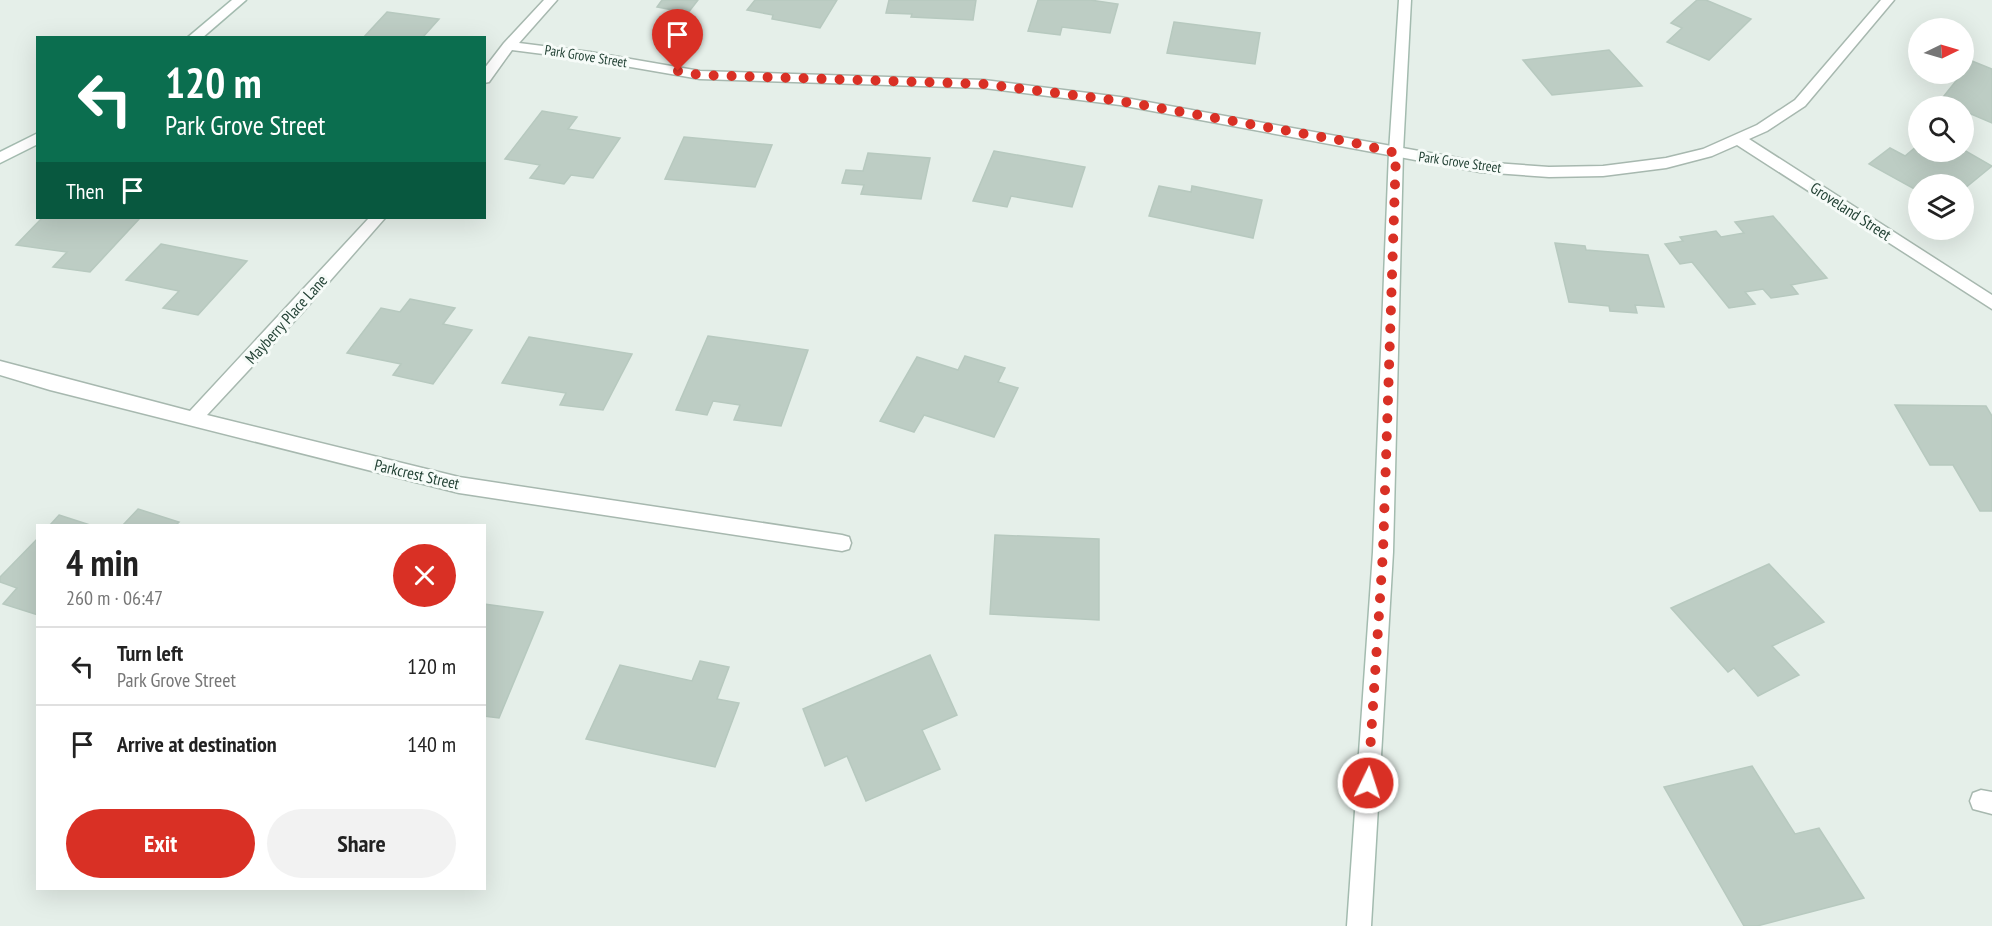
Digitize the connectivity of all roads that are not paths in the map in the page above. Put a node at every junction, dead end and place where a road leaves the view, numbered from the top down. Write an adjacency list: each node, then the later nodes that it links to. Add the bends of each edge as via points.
1 (240, 0): 5 (street)
2 (551, 0): 6 (street)
3 (1405, 0): 10 (street)
4 (1888, 0): 9 (street, Park Grove Street, via 1800,103)
5 (195, 36)
6 (509, 46): 7 (street); 10 (street, Park Grove Street, via 700,75 995,85 1120,101)
7 (486, 76)
8 (36, 139): 11 (street)
9 (1740, 140): 10 (street, Park Grove Street, via 1666,163 1603,171 1549,172 1480,166); 13 (street, Groveland Street)
10 (1396, 153): 17 (street, via 1383,552)
11 (0, 158)
12 (376, 219): 15 (street, Mayberry Place Lane)
13 (1992, 303)
14 (0, 368): 15 (street, Parkcrest Street)
15 (193, 419): 16 (street, Parkcrest Street, via 459,485)
16 (842, 543)
17 (1359, 926)

